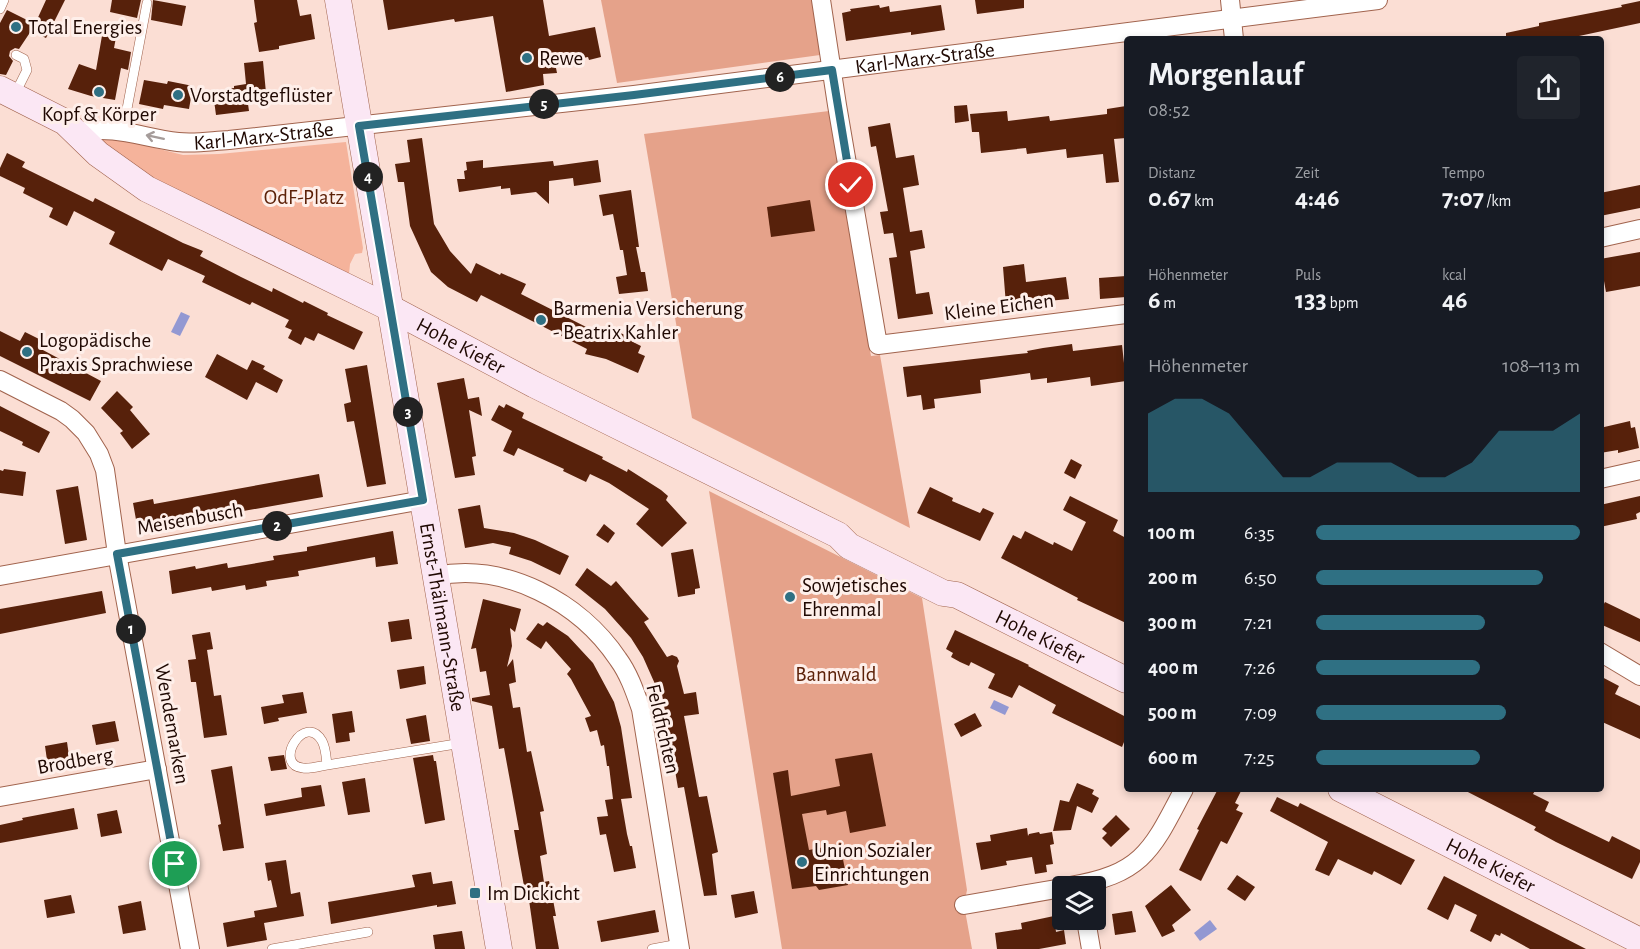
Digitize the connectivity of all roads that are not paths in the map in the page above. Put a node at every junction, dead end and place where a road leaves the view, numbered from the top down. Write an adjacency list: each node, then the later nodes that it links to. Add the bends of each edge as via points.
1 (4, 0): 7 (lane)
2 (338, 0): 13 (street, Ernst-Thälmann-Straße)
3 (821, 0): 11 (street)
4 (1230, 0): 8 (street)
5 (1378, 0): 8 (street, Karl-Marx-Straße)
6 (147, 3): 15 (lane)
7 (0, 9)
8 (1232, 19): 9 (street); 11 (street, Karl-Marx-Straße)
9 (1234, 36)
10 (16, 55): 12 (lane, via 24,59 27,70)
11 (832, 70): 13 (street, Karl-Marx-Straße); 19 (street, Kleine Eichen, via 878,345)
12 (7, 92): 14 (street)
13 (359, 126): 15 (street, Karl-Marx-Straße, one-way to 15, via 194,143); 18 (street, Ernst-Thälmann-Straße)
14 (71, 127): 15 (street, Karl-Marx-Straße); 18 (street, Hohe Kiefer, via 98,154 147,189)
15 (123, 130)
16 (1640, 229): 17 (street)
17 (1604, 237)
18 (390, 308): 23 (street, Ernst-Thälmann-Straße); 29 (street, Hohe Kiefer, via 838,535 852,536 946,584 957,595)
19 (1124, 314)
20 (0, 380): 24 (street, Wendemarken, via 61,411 86,433 105,470)
21 (1640, 470): 22 (street)
22 (1604, 478)
23 (423, 500): 24 (street, Meisenbusch); 26 (street, Ernst-Thälmann-Straße)
24 (117, 554): 25 (street, Meisenbusch); 32 (street, Wendemarken)
25 (0, 576)
26 (436, 576): 30 (street, Ernst-Thälmann-Straße); 42 (street, Feldfichten, via 461,572 492,576 545,594 593,628 619,661 641,710)
27 (1604, 654): 28 (street)
28 (1640, 676)
29 (1124, 679)
30 (464, 743): 31 (lane); 45 (street, Ernst-Thälmann-Straße)
31 (327, 765): 31 (lane, via 320,738 309,733 294,740 290,751 298,766)
32 (157, 769): 35 (street, Brodberg); 43 (street, Wendemarken)
33 (1182, 792): 36 (street, via 1159,837 1131,867)
34 (1347, 792): 41 (street, Hohe Kiefer)
35 (0, 797)
36 (1106, 877)
37 (1052, 890): 38 (street)
38 (964, 905)
39 (1088, 930): 47 (street)
40 (368, 932): 44 (lane)
41 (1640, 941)
42 (680, 947): 46 (lane)
43 (190, 949)
44 (272, 949)
45 (499, 949)
46 (652, 949)
47 (1091, 949)

